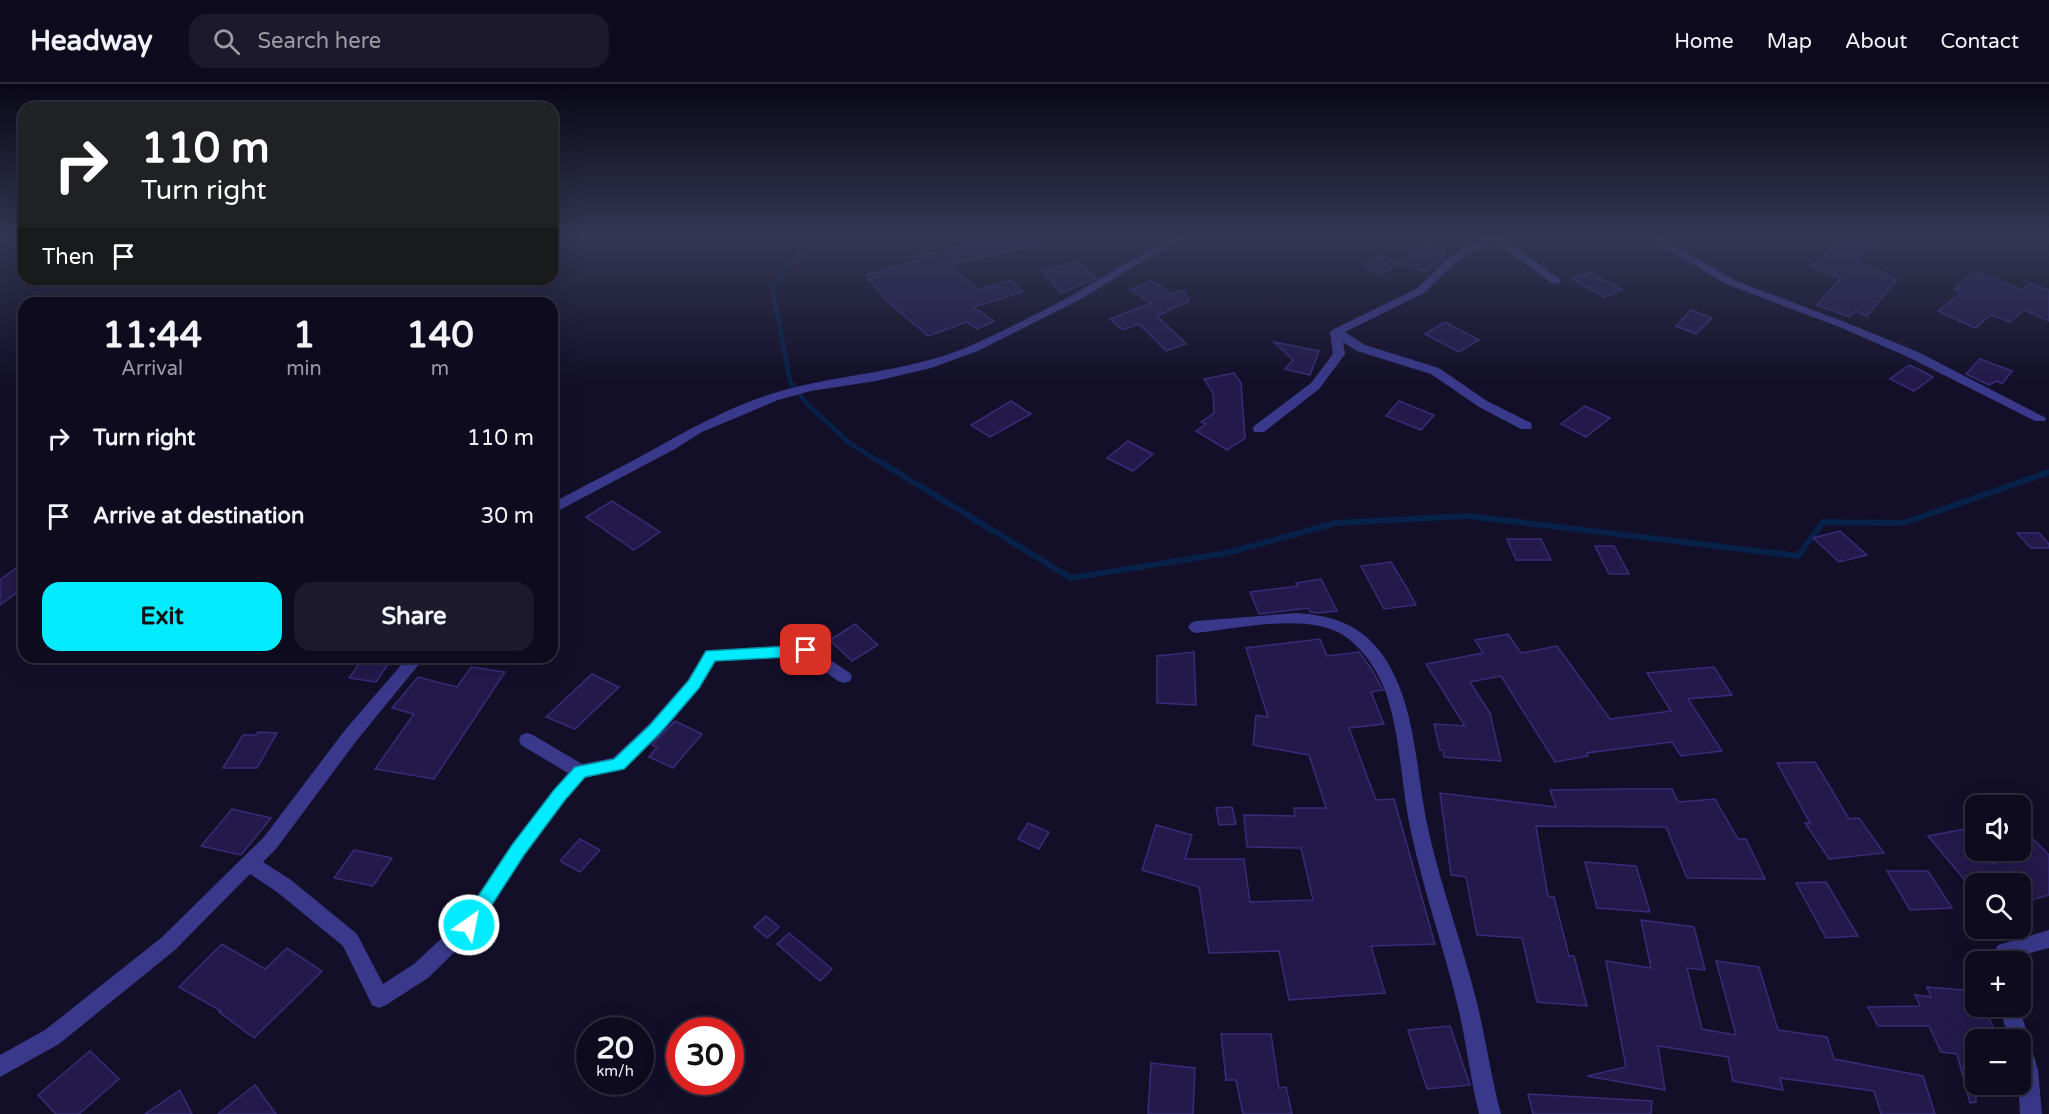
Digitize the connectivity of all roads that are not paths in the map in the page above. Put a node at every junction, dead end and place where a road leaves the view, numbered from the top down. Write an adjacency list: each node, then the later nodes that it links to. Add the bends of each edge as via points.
1 (1097, 285): 8 (street, via 974,348 876,377 806,388 697,429)
2 (1426, 285): 4 (street)
3 (1738, 285): 5 (street, via 1914,355)
4 (1336, 332): 6 (street, via 1361,348 1435,371 1483,404); 7 (street, via 1339,354 1315,386)
5 (2040, 418)
6 (1526, 426)
7 (1259, 429)
8 (558, 506)
9 (1196, 627): 19 (street, via 1307,617 1346,629 1372,650 1394,694 1407,741 1415,810 1467,1005)
10 (412, 663): 14 (street, via 351,735 270,843)
11 (844, 677): 13 (street, via 806,650 711,655 694,684 618,765)
12 (527, 740): 13 (street)
13 (580, 772): 14 (street, via 518,850 469,925 421,971 379,998 350,940)
14 (249, 863): 17 (street, via 168,944 52,1037)
15 (2049, 939): 16 (street)
16 (2005, 951)
17 (0, 1067)
18 (2030, 1095): 20 (street)
19 (1490, 1114)
20 (2031, 1114)

